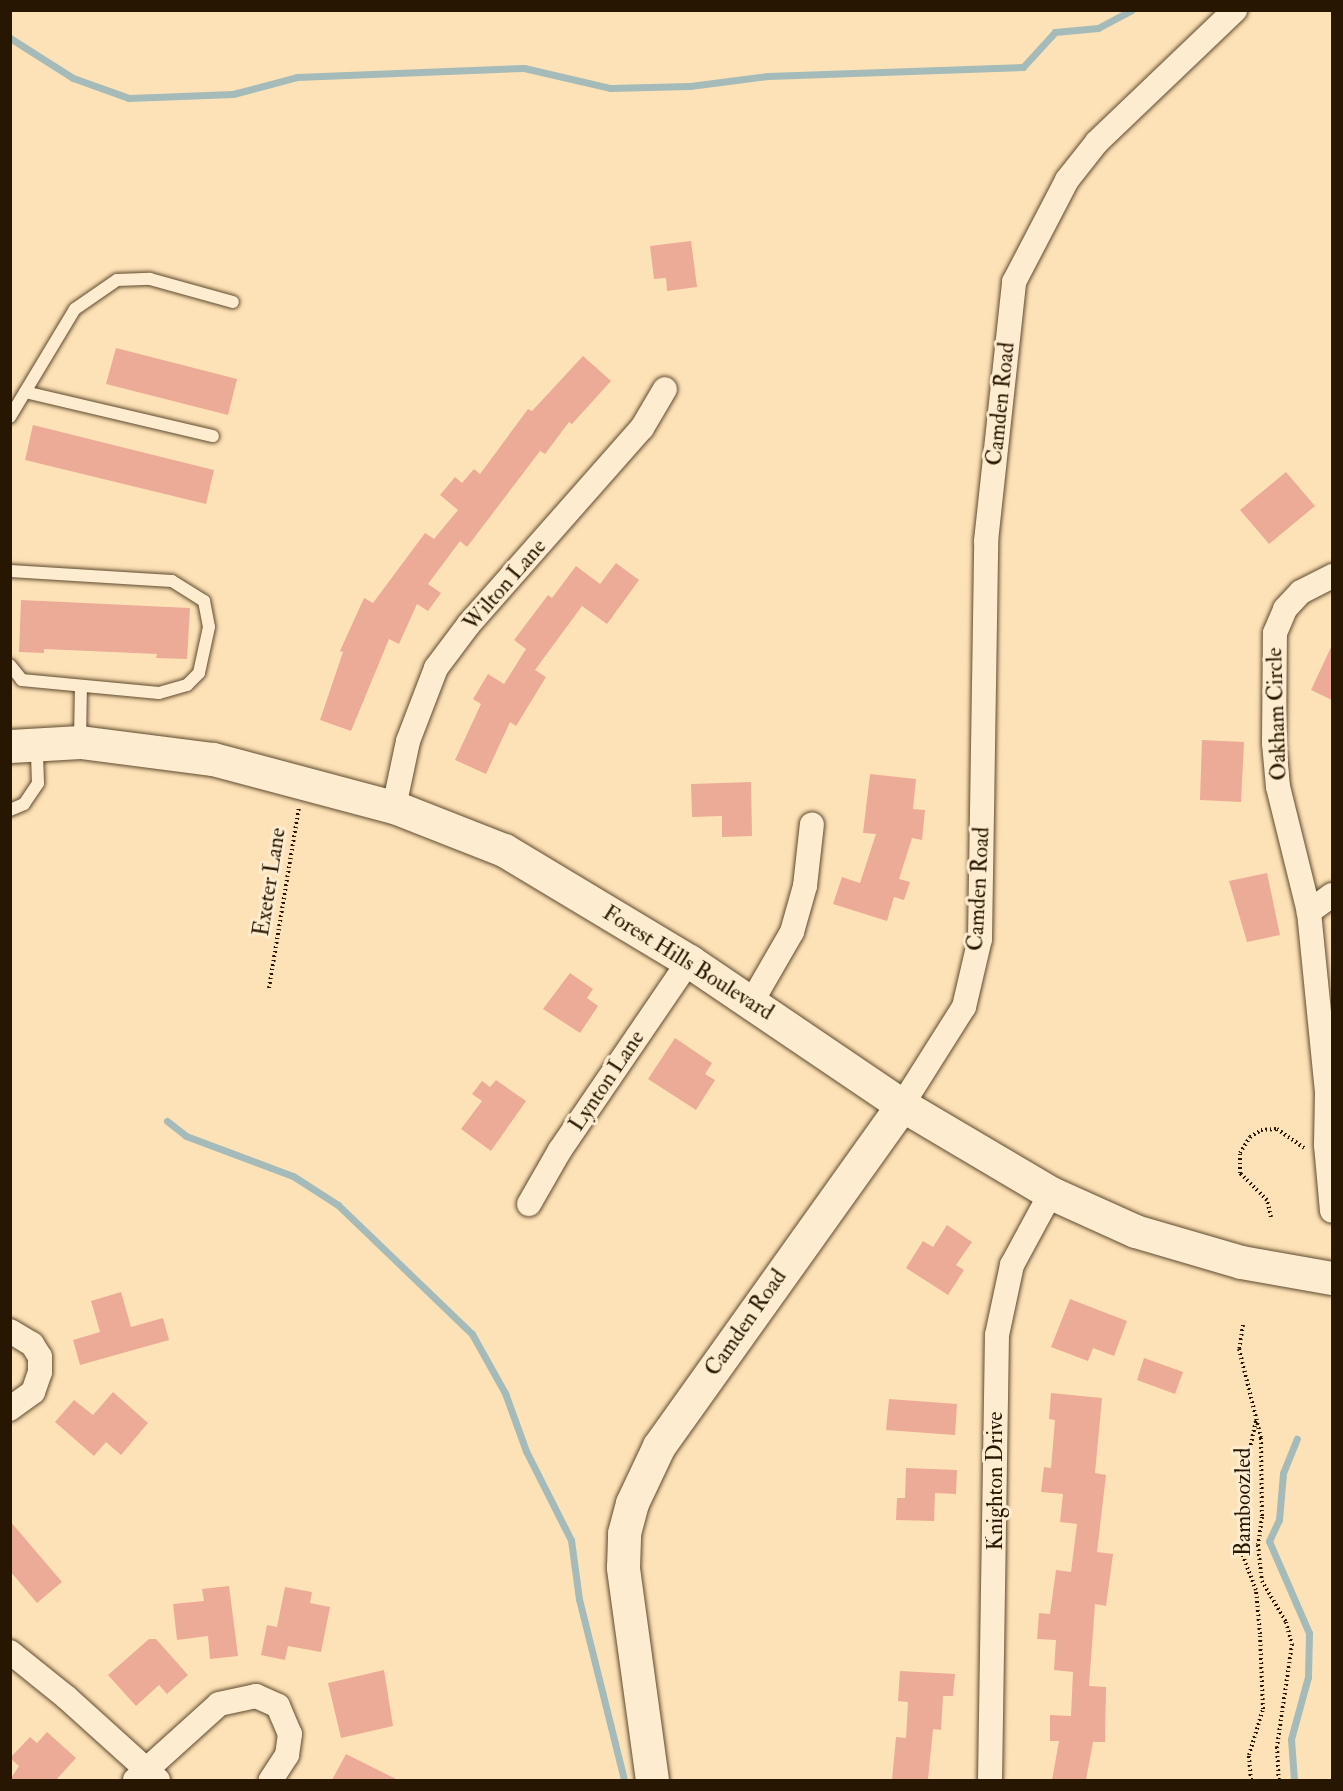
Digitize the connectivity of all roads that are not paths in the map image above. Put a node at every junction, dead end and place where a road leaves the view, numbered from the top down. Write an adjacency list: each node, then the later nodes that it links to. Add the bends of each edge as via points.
1 (1235, 10): 20 (street, Camden Road, via 1097,142 1067,180 1014,282 986,541 980,939 964,1007)
2 (233, 302): 4 (lane, via 150,279 117,280 75,309)
3 (665, 389): 13 (street, Wilton Lane, via 642,428 469,624 436,668 408,741)
4 (25, 392): 5 (lane); 6 (lane)
5 (10, 417)
6 (213, 436)
7 (10, 571): 10 (lane, via 172,581 204,601 209,627 206,654 199,674 187,685 159,693)
8 (1332, 576): 17 (street, Oakham Circle, via 1301,592 1285,609 1275,633 1274,743 1278,787)
9 (10, 665): 10 (lane, via 22,680)
10 (81, 686): 11 (lane)
11 (80, 742): 12 (main road, Forest Hills Boulevard); 13 (main road, Forest Hills Boulevard, via 186,754)
12 (24, 745): 14 (lane, via 38,783 24,804)
13 (394, 807): 18 (main road, Forest Hills Boulevard, via 504,850)
14 (10, 810)
15 (812, 824): 19 (street, via 805,886 792,932)
16 (1332, 895): 17 (street)
17 (1309, 912): 23 (street, Oakham Circle, via 1327,1093 1326,1145)
18 (689, 961): 19 (main road, Forest Hills Boulevard); 22 (street, Lynton Lane, via 560,1150)
19 (752, 1003): 20 (main road, Forest Hills Boulevard)
20 (902, 1105): 21 (main road, Forest Hills Boulevard); 30 (main road, Camden Road, via 659,1446 632,1503 624,1533 623,1567)
21 (1051, 1193): 24 (main road, Forest Hills Boulevard, via 1135,1231 1241,1262); 31 (street, Knighton Drive, via 1012,1265 998,1335)
22 (529, 1204)
23 (1332, 1211)
24 (1332, 1278)
25 (10, 1331): 26 (street, via 32,1344 40,1357 40,1372 33,1392)
26 (10, 1409)
27 (10, 1652): 28 (street)
28 (147, 1777): 29 (street, via 219,1704 256,1696 278,1706 290,1734 287,1755)
29 (271, 1780)
30 (652, 1780)
31 (990, 1780)

